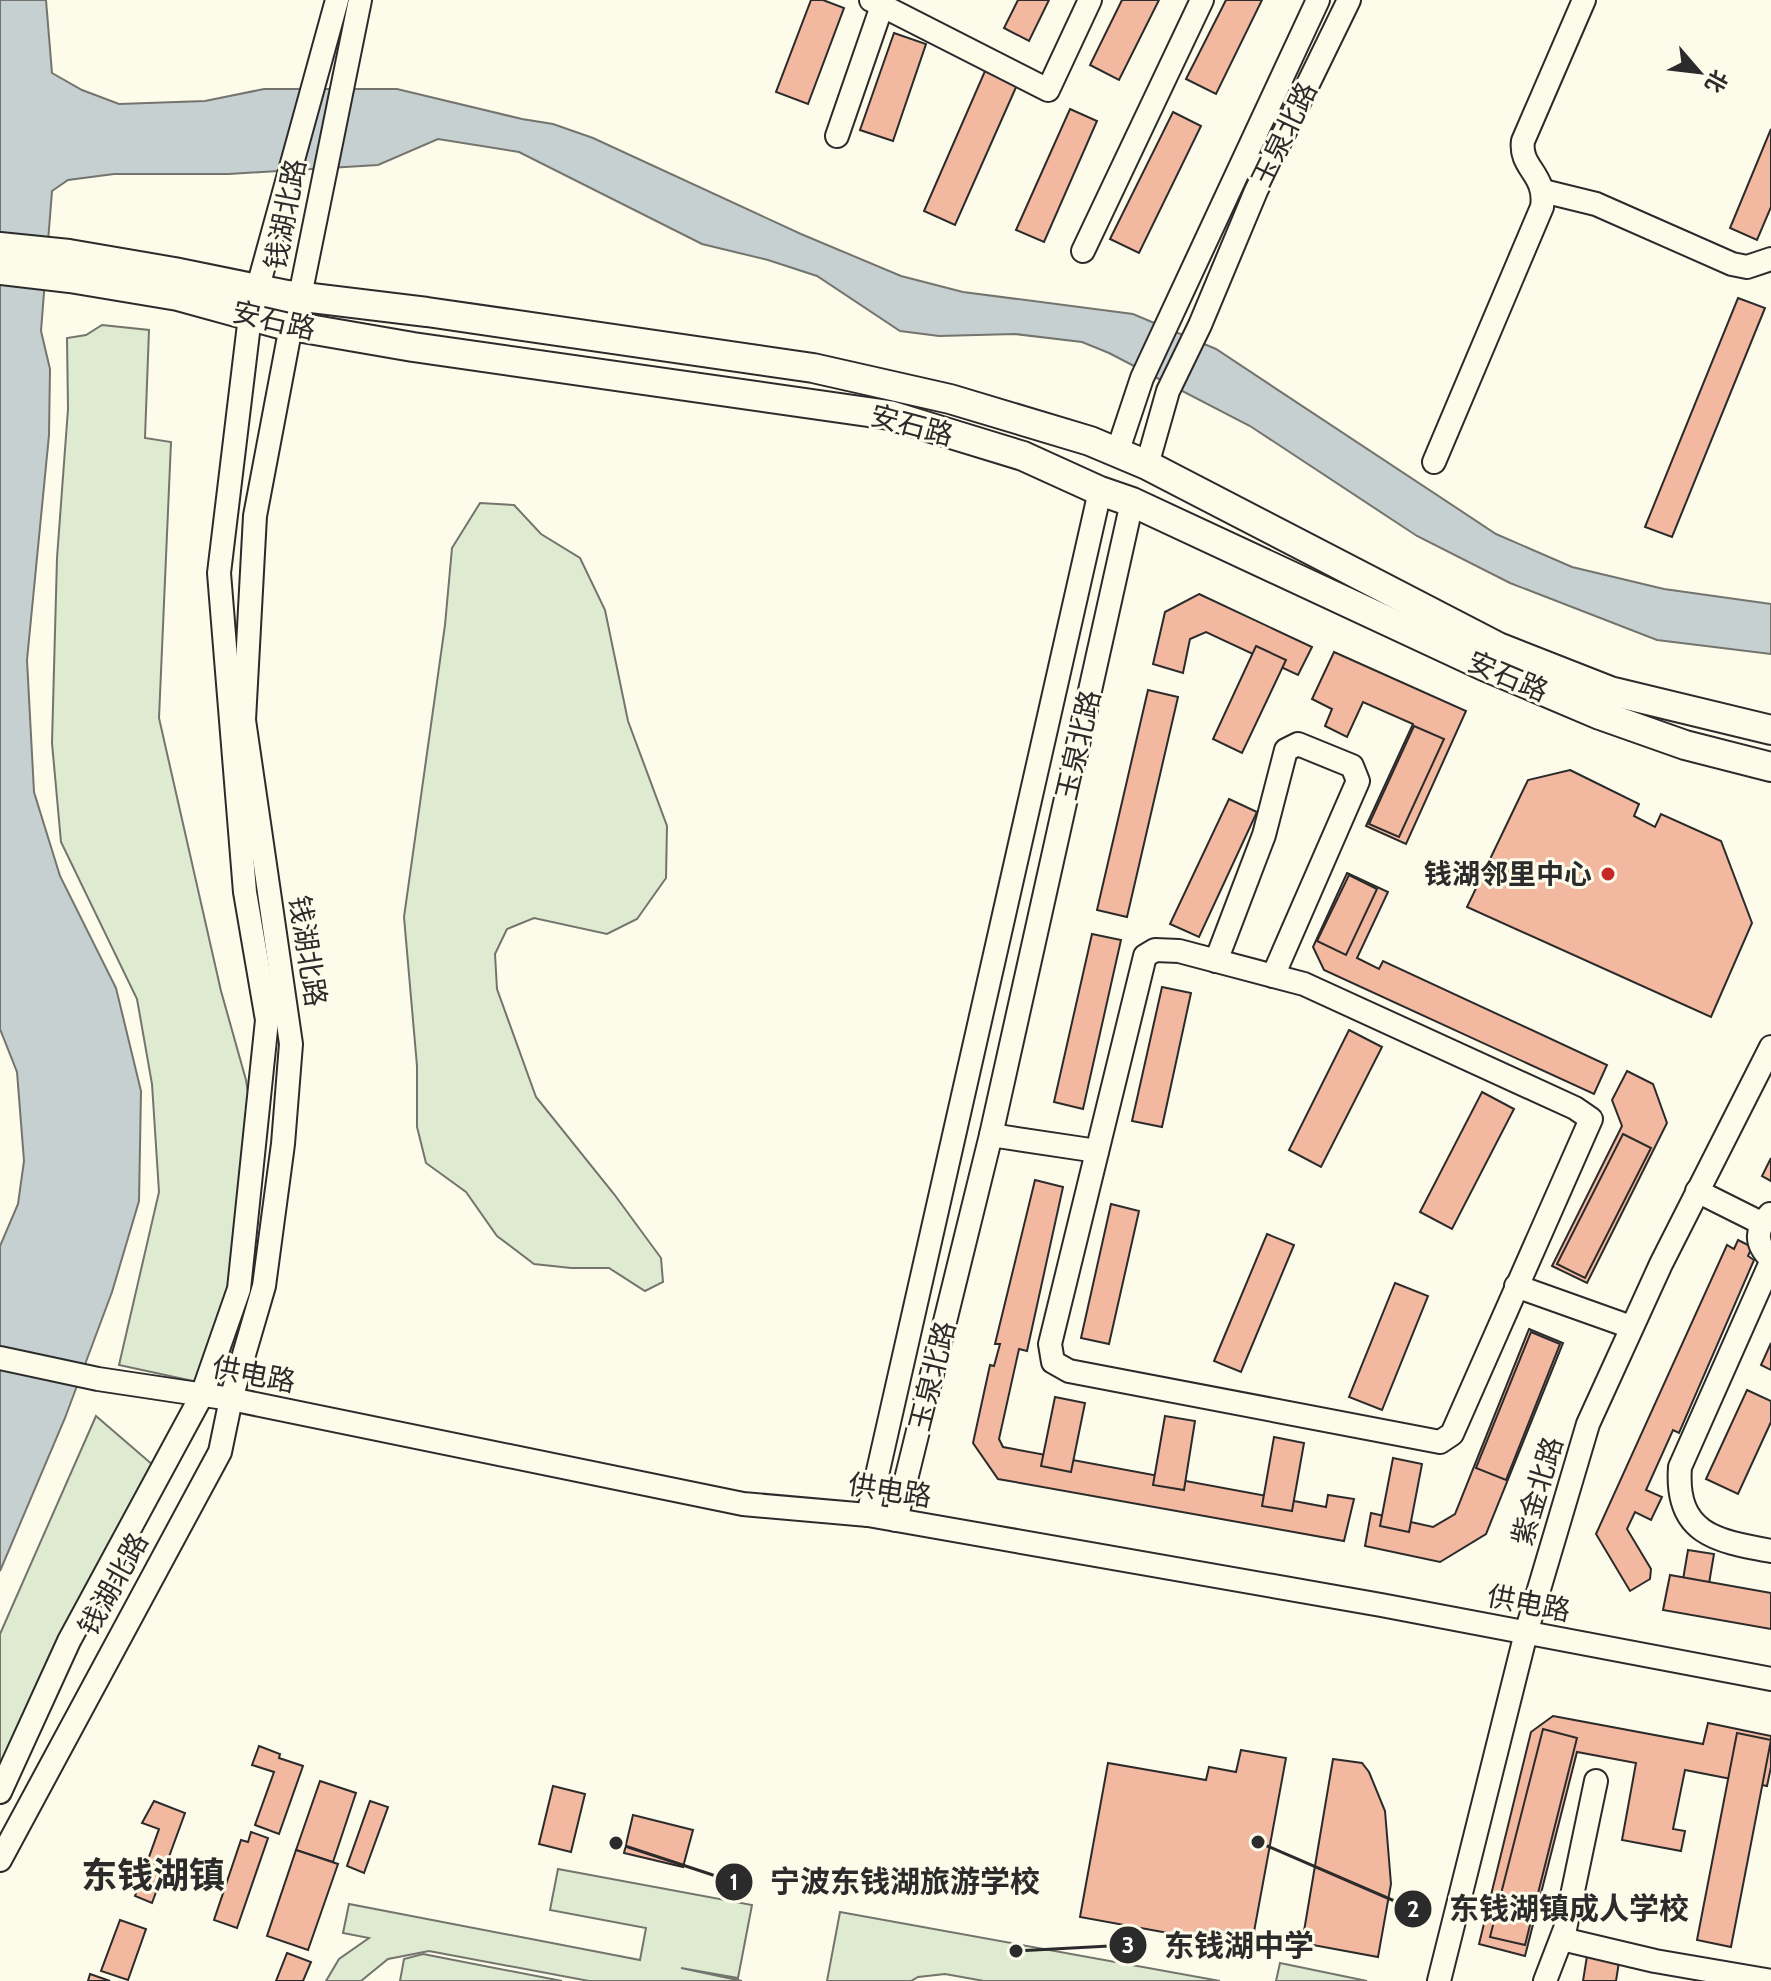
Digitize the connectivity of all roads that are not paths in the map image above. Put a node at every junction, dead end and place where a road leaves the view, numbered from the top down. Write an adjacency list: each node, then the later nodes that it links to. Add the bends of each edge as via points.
1 (337, 0): 17 (street, 钱湖北路)
2 (360, 0): 16 (street, 钱湖北路)
3 (1090, 0): 8 (street, via 1048,90)
4 (1202, 0): 12 (street)
5 (1318, 0): 19 (street, 玉泉北路, via 1142,378)
6 (1349, 0): 21 (street, 玉泉北路, via 1256,191 1168,391)
7 (1584, 0): 10 (street, via 1523,141 1524,157)
8 (879, 2): 9 (street)
9 (837, 136)
10 (1543, 191): 13 (street, via 1596,204 1732,264 1747,267); 20 (street, via 1542,207)
11 (0, 247): 14 (main road, 安石路)
12 (1083, 251)
13 (1771, 259)
14 (70, 266): 15 (main road, 安石路); 17 (main road, 安石路)
15 (0, 270)
16 (300, 296): 17 (main road, 安石路); 18 (street, 钱湖北路); 19 (main road, 安石路, via 813,368 950,399)
17 (253, 302): 18 (main road, 安石路); 37 (street, 钱湖北路, via 219,573 245,892 267,1020 239,1289)
18 (291, 326): 22 (main road, 安石路, via 889,415 1023,456); 38 (street, 钱湖北路, via 255,516 244,720 291,1044 264,1286)
19 (1117, 453): 21 (main road, 安石路); 22 (main road, 玉泉北路)
20 (1434, 462)
21 (1147, 465): 23 (main road, 玉泉北路); 24 (main road, 安石路, via 1498,647 1610,691)
22 (1100, 491): 23 (main road, 安石路); 39 (street, 玉泉北路)
23 (1132, 502): 25 (main road, 安石路, via 1600,715); 29 (street, 玉泉北路)
24 (1771, 730)
25 (1771, 767)
26 (1216, 961): 27 (street); 27 (street, via 1264,835 1286,750 1298,744 1352,766 1358,781); 30 (street, via 1179,951 1155,950 1145,956)
27 (1273, 976): 34 (street, via 1318,991 1591,1119)
28 (1771, 1047): 31 (street, 紫金北路)
29 (991, 1135): 30 (street); 40 (street, 玉泉北路)
30 (1097, 1151): 34 (street, via 1050,1344 1053,1362 1069,1371 1440,1442 1452,1434)
31 (1697, 1191): 32 (street); 35 (street, 紫金北路)
32 (1766, 1218): 33 (street, via 1758,1237)
33 (1771, 1260): 41 (street, via 1680,1467 1678,1491 1688,1516 1705,1533)
34 (1516, 1286): 35 (street)
35 (1631, 1327): 42 (street, 紫金北路, via 1588,1424)
36 (0, 1358): 37 (street, 供电路)
37 (202, 1395): 38 (street, 供电路); 45 (street, 钱湖北路, via 69,1641)
38 (231, 1399): 39 (street, 供电路, via 743,1504); 46 (street, 钱湖北路, via 220,1452)
39 (868, 1515): 40 (street, 供电路)
40 (896, 1520): 42 (street, 供电路)
41 (1771, 1551)
42 (1526, 1633): 43 (street, 供电路); 49 (street, 紫金北路)
43 (1771, 1679)
44 (1596, 1781): 47 (street)
45 (0, 1792)
46 (0, 1860)
47 (1562, 1939): 50 (street); 51 (street)
48 (1771, 1962): 51 (street)
49 (1439, 1981)
50 (1545, 1981)
51 (1769, 1981)

